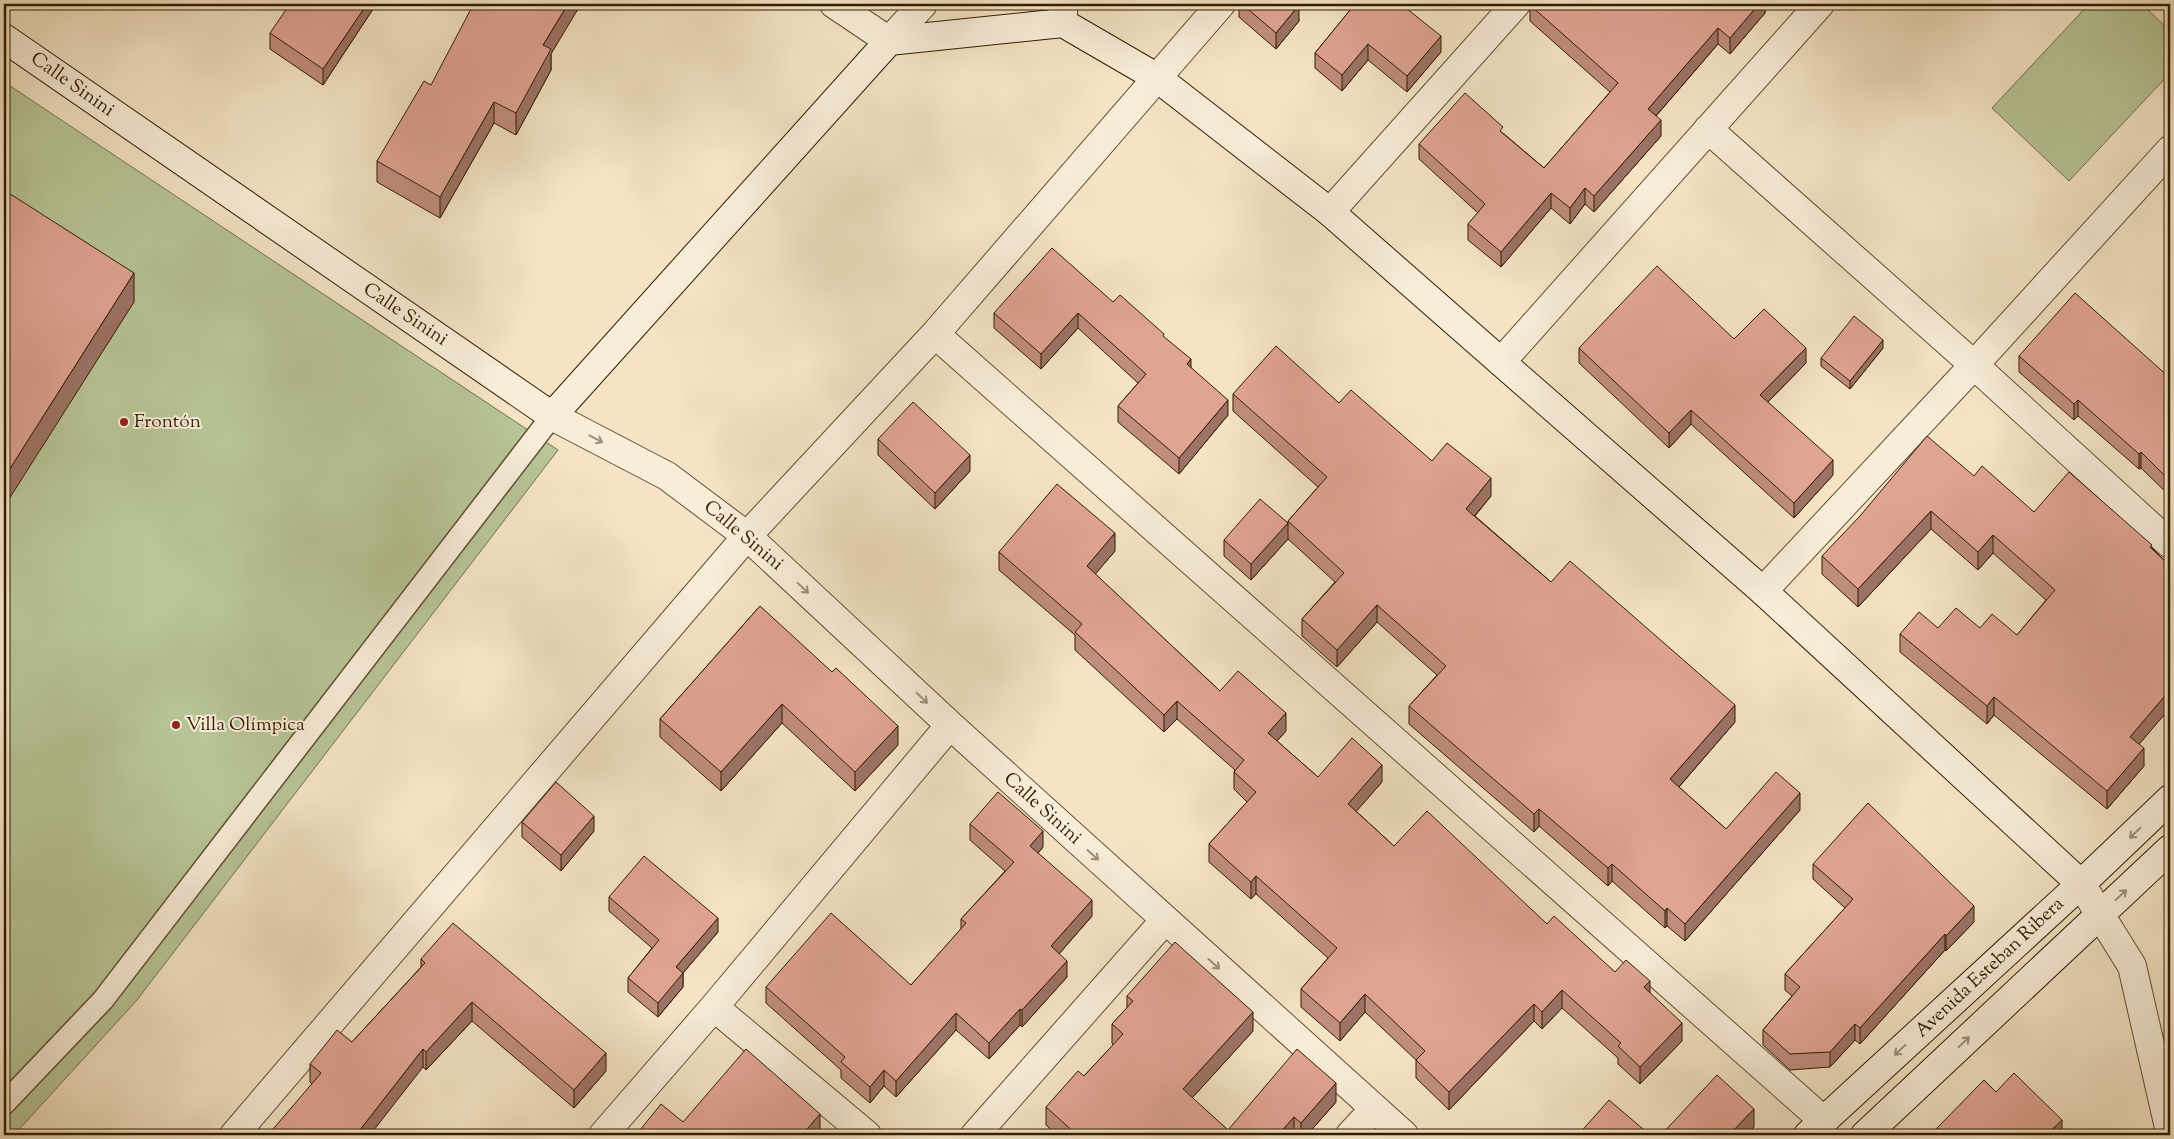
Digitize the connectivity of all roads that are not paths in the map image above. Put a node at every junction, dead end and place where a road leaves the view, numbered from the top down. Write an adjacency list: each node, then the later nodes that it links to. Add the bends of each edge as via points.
1 (834, 4): 8 (street)
2 (923, 4): 8 (street)
3 (1221, 4): 9 (street)
4 (1516, 4): 12 (street)
5 (1820, 4): 10 (street)
6 (1063, 13): 8 (street); 9 (street)
7 (4, 38): 16 (street, Calle Sinini)
8 (889, 41): 16 (street)
9 (1156, 77): 12 (street); 13 (street)
10 (1708, 129): 14 (street); 15 (street)
11 (2170, 150): 15 (street)
12 (1330, 212): 14 (street)
13 (935, 334): 17 (street); 29 (street)
14 (1501, 362): 19 (street)
15 (1974, 365): 18 (street); 19 (street)
16 (552, 416): 17 (street, Calle Sinini, one-way to 17, via 667,476); 27 (lane, via 103,1000)
17 (737, 529): 20 (street, Calle Sinini, one-way to 20); 32 (street)
18 (2170, 544)
19 (1763, 591): 23 (street)
20 (950, 725): 25 (street, Calle Sinini, one-way to 25); 26 (street)
21 (2170, 799): 23 (street, Avenida Esteban Ribera, one-way to 23)
22 (2170, 849): 24 (street, Avenida Esteban Ribera, one-way to 22)
23 (2081, 884): 24 (street); 29 (street, Avenida Esteban Ribera, one-way to 29)
24 (2100, 915): 30 (street, via 2132,966); 37 (street, Avenida Esteban Ribera, one-way to 24)
25 (1164, 920): 28 (street, Calle Sinini, one-way to 28); 34 (street)
26 (714, 1007): 31 (street); 33 (street)
27 (4, 1104)
28 (1374, 1109): 35 (street); 36 (street, Calle Sinini)
29 (1816, 1128)
30 (2170, 1132)
31 (865, 1134)
32 (234, 1135)
33 (603, 1135)
34 (975, 1135)
35 (1350, 1135)
36 (1404, 1135)
37 (1865, 1135)

